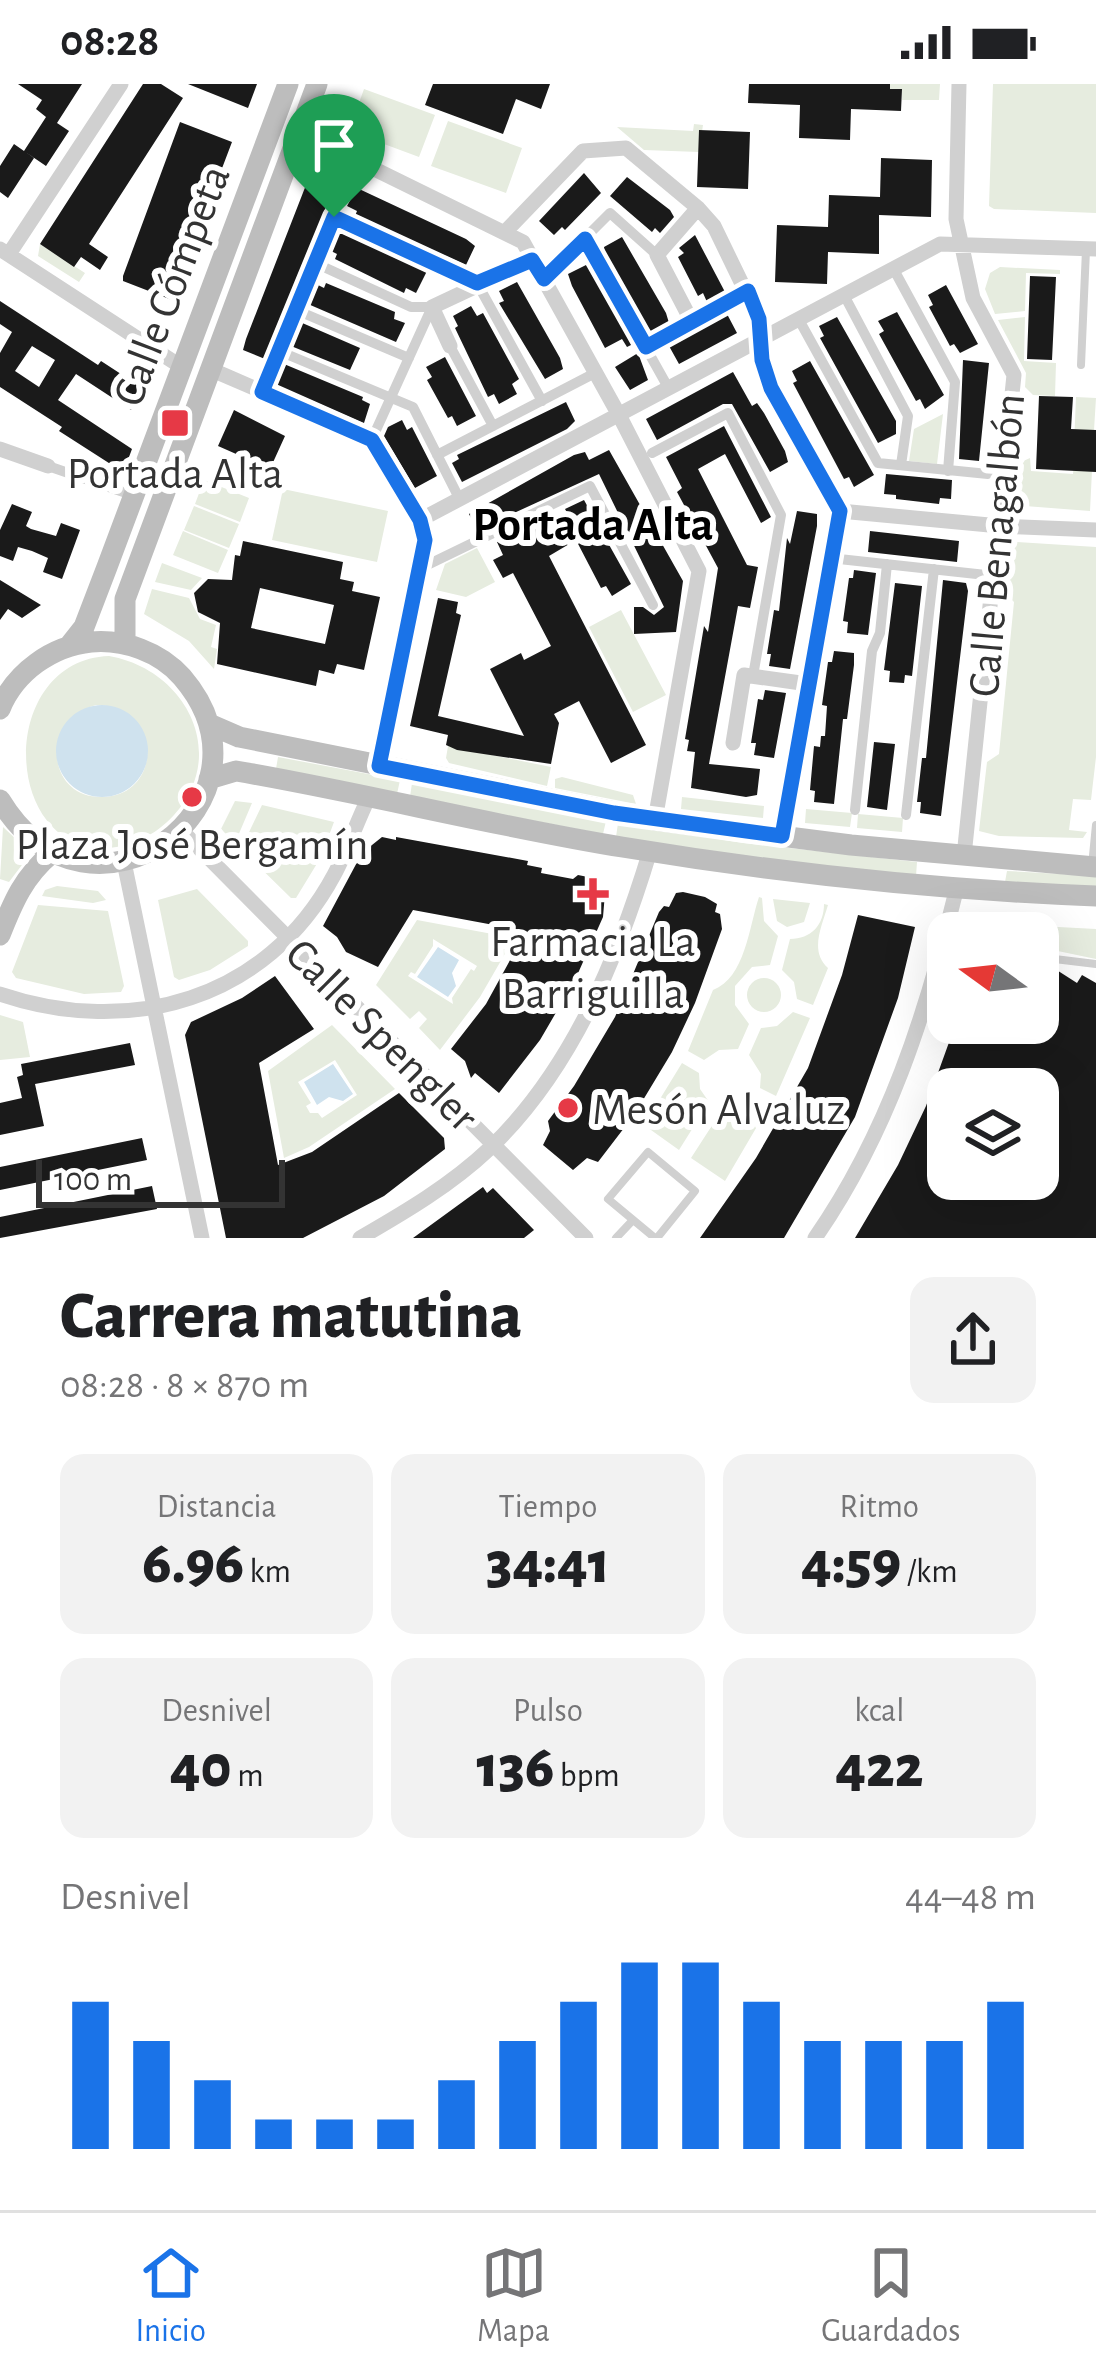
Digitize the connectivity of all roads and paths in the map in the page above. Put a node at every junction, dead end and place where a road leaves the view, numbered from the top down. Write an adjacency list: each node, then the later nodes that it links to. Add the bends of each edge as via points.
1 (121, 84): 13 (street)
2 (288, 84): 32 (main road, Calle Cómpeta)
3 (317, 84): 5 (main road, Calle Cómpeta)
4 (959, 84): 11 (street, Calle Benagalbón)
5 (299, 131): 6 (street); 33 (main road, Calle Cómpeta)
6 (356, 158): 8 (street); 9 (street)
7 (698, 208): 9 (street, via 626,148 583,151); 14 (street); 20 (street)
8 (334, 217): 16 (street); 19 (street)
9 (506, 231): 15 (street)
10 (585, 239): 14 (street, via 610,213); 18 (street); 28 (street)
11 (961, 244): 12 (street); 17 (street, via 940,244); 53 (street, Calle Benagalbón, via 974,298 1014,375)
12 (1091, 249): 31 (lane)
13 (4, 252): 32 (street)
14 (657, 255): 25 (street)
15 (532, 260): 18 (street); 19 (street)
16 (315, 262): 22 (street, via 411,307); 23 (street)
17 (893, 268): 21 (street); 47 (street, via 955,382)
18 (544, 279): 34 (street)
19 (477, 283): 22 (street); 38 (street)
20 (748, 291): 25 (street); 26 (street)
21 (844, 295): 24 (street); 46 (street, via 908,416)
22 (432, 307): 27 (street); 30 (street)
23 (296, 310): 29 (street); 30 (street)
24 (798, 318): 26 (street); 46 (street, via 878,463)
25 (692, 322): 28 (street)
26 (760, 339): 35 (street); 51 (street, via 771,388)
27 (450, 346): 40 (street)
28 (646, 347): 35 (street)
29 (279, 352): 36 (street); 37 (street)
30 (409, 358): 37 (street)
31 (1081, 365)
32 (180, 366): 49 (main road, Calle Cómpeta)
33 (211, 369): 36 (street); 61 (main road, Calle Cómpeta, via 125,599)
34 (595, 373): 38 (street); 39 (street)
35 (669, 388): 39 (street)
36 (262, 392): 41 (street)
37 (392, 398): 41 (street); 44 (street, via 413,407)
38 (542, 401): 40 (street)
39 (619, 416): 50 (street); 74 (street, via 699,571)
40 (493, 426): 44 (street)
41 (372, 440): 52 (street)
42 (0, 449): 45 (street)
43 (652, 453): 63 (street, via 728,413 781,515)
44 (437, 455): 50 (street)
45 (48, 466): 49 (street)
46 (901, 466): 47 (street)
47 (948, 471): 48 (street)
48 (988, 474)
49 (133, 495): 62 (main road, Calle Cómpeta, via 84,627)
50 (460, 500): 52 (street)
51 (840, 511): 53 (street); 55 (street)
52 (420, 520): 57 (street)
53 (1000, 526): 54 (street); 59 (street, Calle Benagalbón)
54 (1096, 530)
55 (830, 558): 56 (street); 64 (street)
56 (887, 564): 58 (street); 72 (street)
57 (419, 569): 60 (street, via 590,486); 68 (street)
58 (934, 569): 59 (street); 73 (street)
59 (994, 576): 80 (street, Calle Benagalbón)
60 (653, 604)
61 (125, 644): 62 (main road); 66 (main road, via 178,672)
62 (69, 646): 65 (main road, via 20,677)
63 (753, 676): 64 (street); 67 (street, via 744,675)
64 (808, 684): 77 (street)
65 (0, 709)
66 (208, 724): 68 (main road); 69 (main road)
67 (733, 742)
68 (379, 766): 74 (main road)
69 (209, 779): 70 (main road, via 236,771); 76 (main road)
70 (368, 799): 78 (main road); 87 (street, via 333,876)
71 (0, 800): 79 (main road)
72 (855, 810)
73 (906, 815)
74 (655, 820): 77 (main road)
75 (1096, 825): 82 (lane)
76 (181, 830): 81 (main road); 87 (street, Calle Spengler)
77 (782, 836): 80 (main road)
78 (650, 851): 83 (main road); 93 (street, via 582,1023)
79 (52, 853): 81 (main road, via 97,865); 86 (main road, via 16,893)
80 (964, 856): 82 (main road); 83 (main road)
81 (124, 862): 92 (street)
82 (1094, 866)
83 (956, 891): 84 (main road); 85 (street)
84 (1096, 896)
85 (952, 912)
86 (0, 935)
87 (287, 939): 92 (street, via 213,991); 93 (street, Calle Spengler)
88 (1059, 960): 89 (lane)
89 (1096, 964)
90 (0, 994): 92 (street, via 84,1013)
91 (927, 1004): 100 (street, via 884,1119)
92 (154, 1008): 95 (street)
93 (493, 1145): 96 (street); 97 (street, Calle Spengler)
94 (633, 1220): 98 (lane); 99 (lane); 99 (lane, via 608,1199 647,1151 695,1191)
95 (202, 1238)
96 (360, 1238)
97 (586, 1238)
98 (616, 1238)
99 (656, 1238)
100 (814, 1238)

